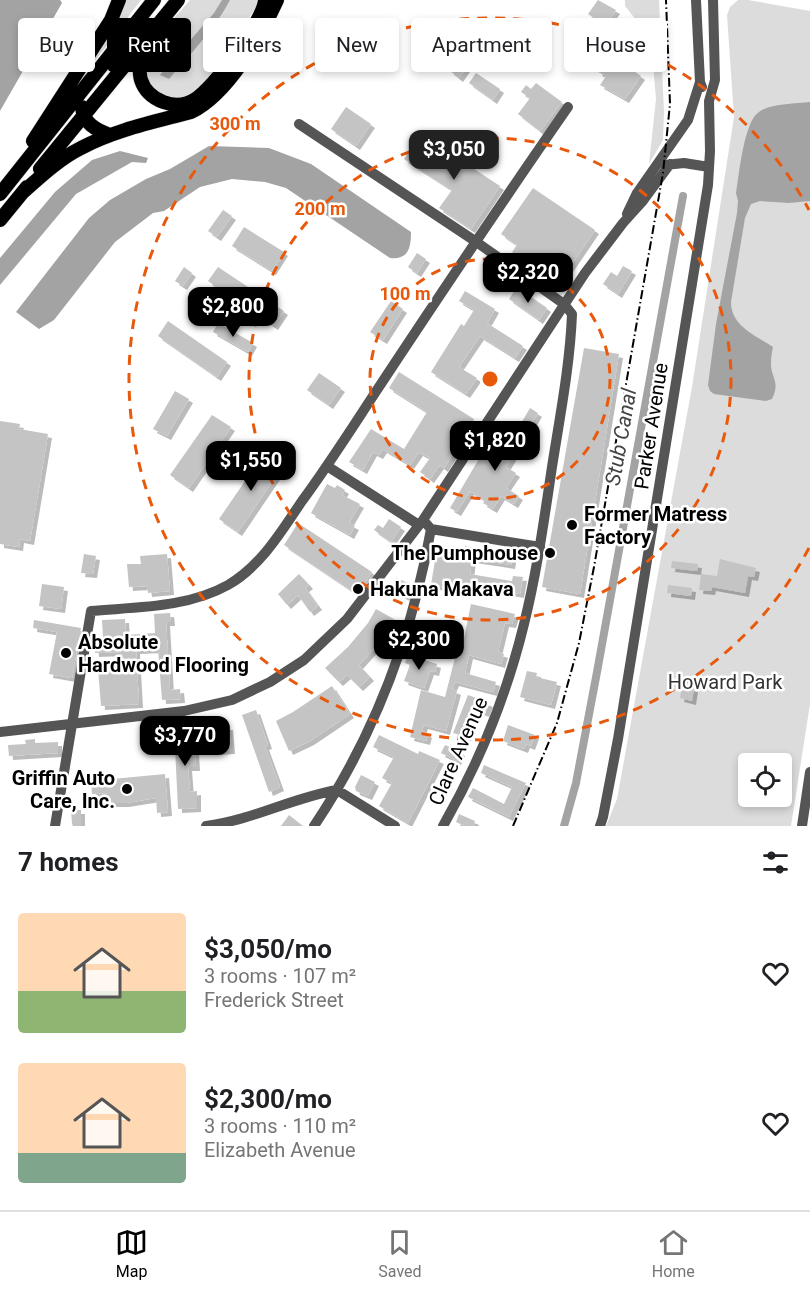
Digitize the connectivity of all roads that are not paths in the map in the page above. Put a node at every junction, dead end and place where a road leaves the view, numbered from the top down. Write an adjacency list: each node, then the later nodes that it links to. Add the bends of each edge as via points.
1 (119, 0): 21 (main road, via 111,20)
2 (154, 0): 12 (main road)
3 (178, 0): 8 (main road)
4 (265, 0): 10 (main road, via 240,48 198,98 177,105 154,98 144,87)
5 (277, 0): 17 (main road, via 246,55 208,101 191,112)
6 (696, 0): 11 (street, Parker Avenue)
7 (713, 0): 13 (street, Parker Avenue, via 715,80)
8 (163, 18)
9 (118, 72): 15 (main road)
10 (140, 72)
11 (700, 82): 13 (street, Parker Avenue); 20 (street, via 688,120)
12 (88, 84): 15 (main road); 21 (main road)
13 (709, 101): 19 (street, Parker Avenue)
14 (568, 106): 25 (street)
15 (83, 116): 17 (main road, via 95,129); 22 (main road)
16 (299, 124): 25 (street)
17 (110, 135): 22 (main road, via 79,148)
18 (670, 164): 19 (street); 20 (street); 24 (street)
19 (709, 166): 40 (street, Parker Avenue, via 703,223)
20 (652, 169): 24 (street)
21 (1, 192)
22 (22, 193): 23 (main road)
23 (0, 220)
24 (623, 223): 26 (street)
25 (475, 241): 26 (street); 27 (street)
26 (564, 304): 28 (street); 30 (street, Clare Avenue, via 572,314 570,349)
27 (327, 466): 28 (street); 31 (street, via 262,557 228,585 205,596 171,603 91,610)
28 (421, 523): 29 (street); 31 (street, via 346,619 304,660 270,682 208,707)
29 (431, 529): 30 (street); 34 (street, via 416,602 394,672)
30 (540, 547): 39 (street, Clare Avenue, via 524,625 501,700 471,773)
31 (72, 724): 32 (street); 35 (street)
32 (0, 732)
33 (810, 772): 41 (street)
34 (337, 790): 36 (street, via 246,819); 37 (street); 38 (street)
35 (55, 826)
36 (206, 826)
37 (314, 826)
38 (396, 826)
39 (443, 826)
40 (600, 826)
41 (802, 826)

